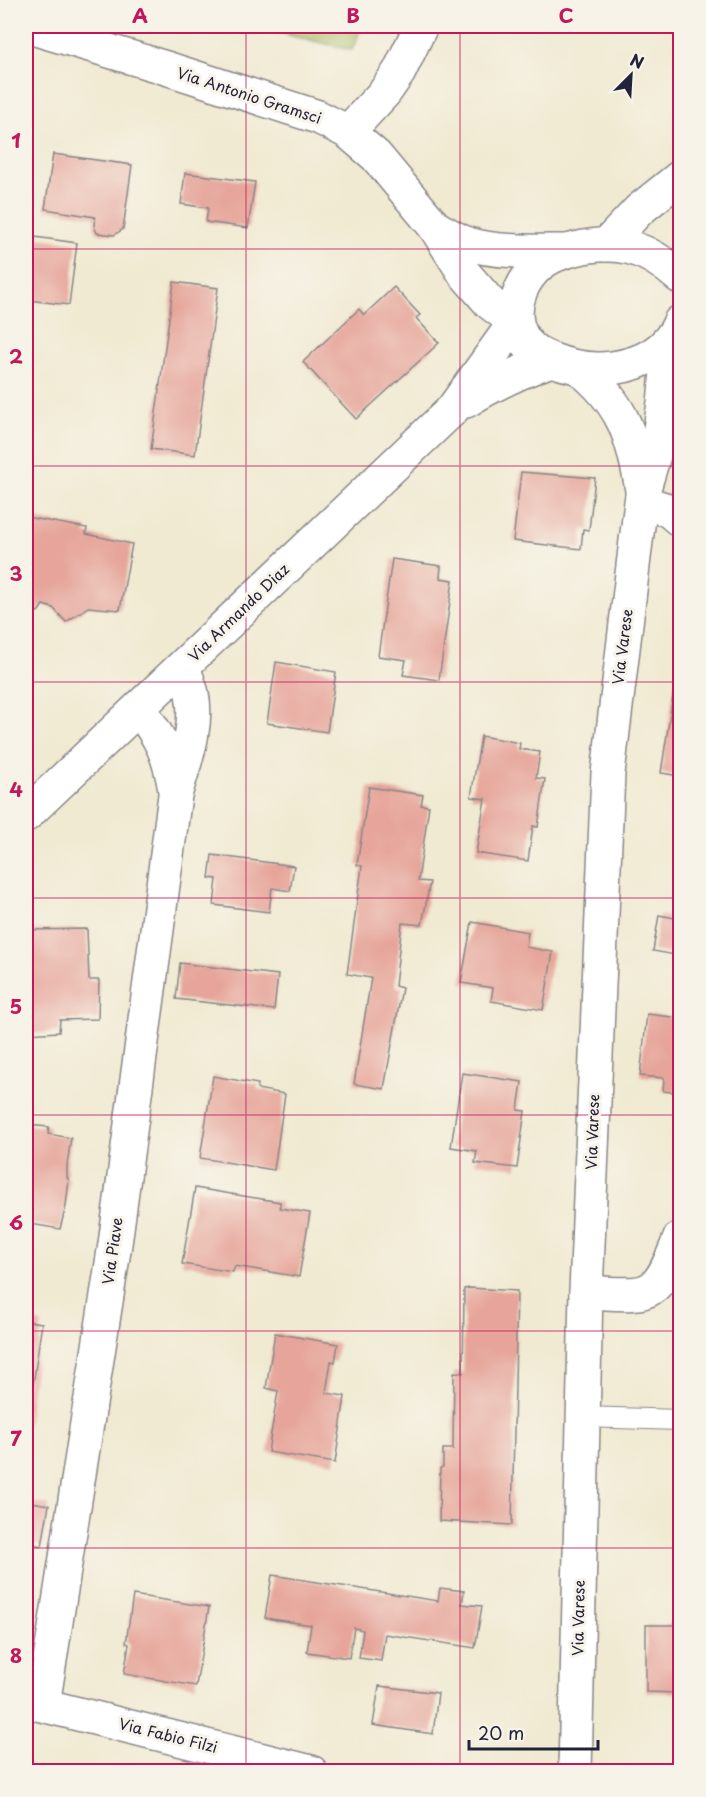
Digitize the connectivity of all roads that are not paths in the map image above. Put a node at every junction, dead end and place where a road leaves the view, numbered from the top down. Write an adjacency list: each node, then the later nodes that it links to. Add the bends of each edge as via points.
1 (26, 26): 3 (street, Via Antonio Gramsci, via 307,113)
2 (421, 26): 3 (street, via 399,72)
3 (348, 132): 5 (street, Via Antonio Gramsci, via 376,156)
4 (681, 177): 6 (street, via 639,210)
5 (435, 227): 7 (street, Via Antonio Gramsci, via 455,239 483,247); 9 (street, Via Antonio Gramsci, via 464,273 490,303)
6 (606, 245): 7 (street, Via Armando Diaz); 8 (street, Via Armando Diaz, via 637,249)
7 (566, 251): 9 (street, Via Armando Diaz, via 538,266 529,276 516,308)
8 (681, 277)
9 (515, 322): 11 (street, via 528,345 542,356); 12 (street, Via Armando Diaz)
10 (677, 332): 11 (street, Via Armando Diaz, via 644,361 602,369); 13 (street, Via Varese, via 658,442)
11 (565, 364): 12 (street, Via Armando Diaz, via 520,371); 13 (street, Via Varese, via 597,382 612,400 637,462)
12 (452, 410): 15 (street, Via Armando Diaz)
13 (642, 498): 14 (street); 20 (street, Via Varese, via 608,773)
14 (681, 520)
15 (183, 667): 16 (street, Via Armando Diaz); 17 (street, Via Piave, via 192,695 193,722)
16 (139, 709): 17 (street, Via Piave, via 157,731 166,751); 18 (street, Via Armando Diaz)
17 (175, 795): 23 (street, Via Piave, via 115,1244)
18 (26, 815)
19 (681, 1239): 20 (street, via 667,1271 653,1288 631,1294)
20 (586, 1292): 21 (street, Via Varese)
21 (583, 1417): 22 (lane); 25 (street, Via Varese)
22 (681, 1420)
23 (34, 1703): 24 (street, Via Fabio Filzi)
24 (311, 1772)
25 (575, 1772)

